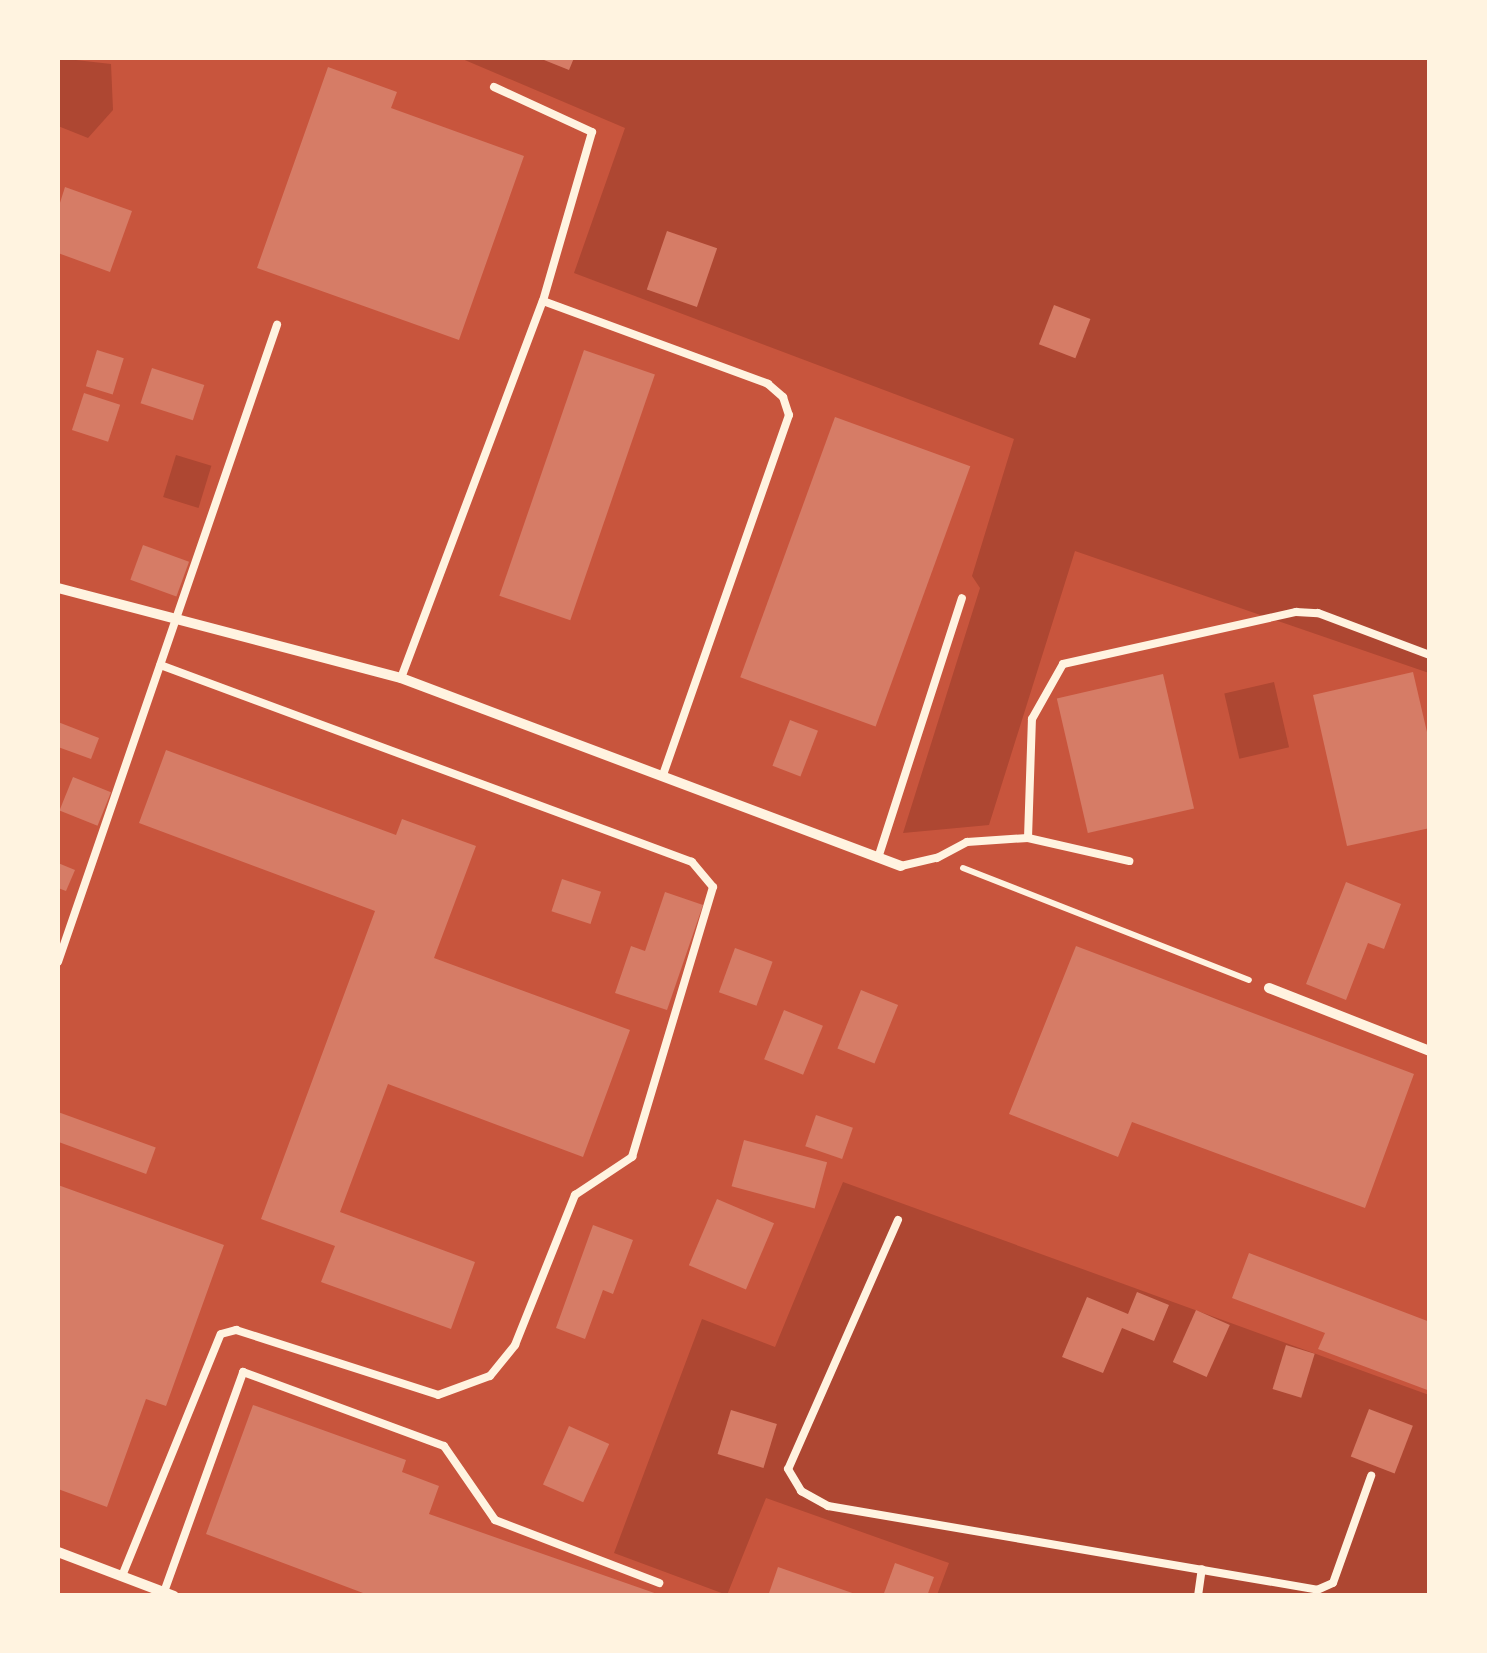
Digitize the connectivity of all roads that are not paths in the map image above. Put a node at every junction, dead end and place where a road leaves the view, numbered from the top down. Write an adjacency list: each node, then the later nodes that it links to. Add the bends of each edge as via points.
1 (494, 87): 2 (lane, via 592,132)
2 (543, 301): 9 (lane); 10 (lane, via 768,384 783,397 788,415)
3 (276, 325): 6 (lane)
4 (58, 588): 6 (street)
5 (962, 598): 12 (lane)
6 (174, 622): 8 (lane); 9 (street)
7 (1430, 655): 11 (lane, via 1318,613 1296,612 1062,664 1032,719)
8 (160, 666): 15 (lane); 22 (lane, via 692,862 713,887 632,1157 574,1194 515,1345 490,1376 438,1396 236,1330 221,1334)
9 (401, 678): 10 (street)
10 (663, 774): 12 (street)
11 (1028, 838): 13 (lane); 14 (lane, via 967,842)
12 (878, 858): 14 (street)
13 (1130, 861)
14 (901, 866)
15 (58, 962)
16 (1269, 988): 17 (street)
17 (1430, 1050)
18 (898, 1220): 21 (lane, via 788,1469 801,1491 828,1506)
19 (1372, 1476): 21 (lane, via 1333,1583 1317,1590)
20 (58, 1552): 22 (street)
21 (1202, 1569): 25 (lane)
22 (122, 1576): 24 (street)
23 (659, 1583): 24 (lane, via 495,1520 444,1446 243,1372)
24 (169, 1594)
25 (1198, 1596)

